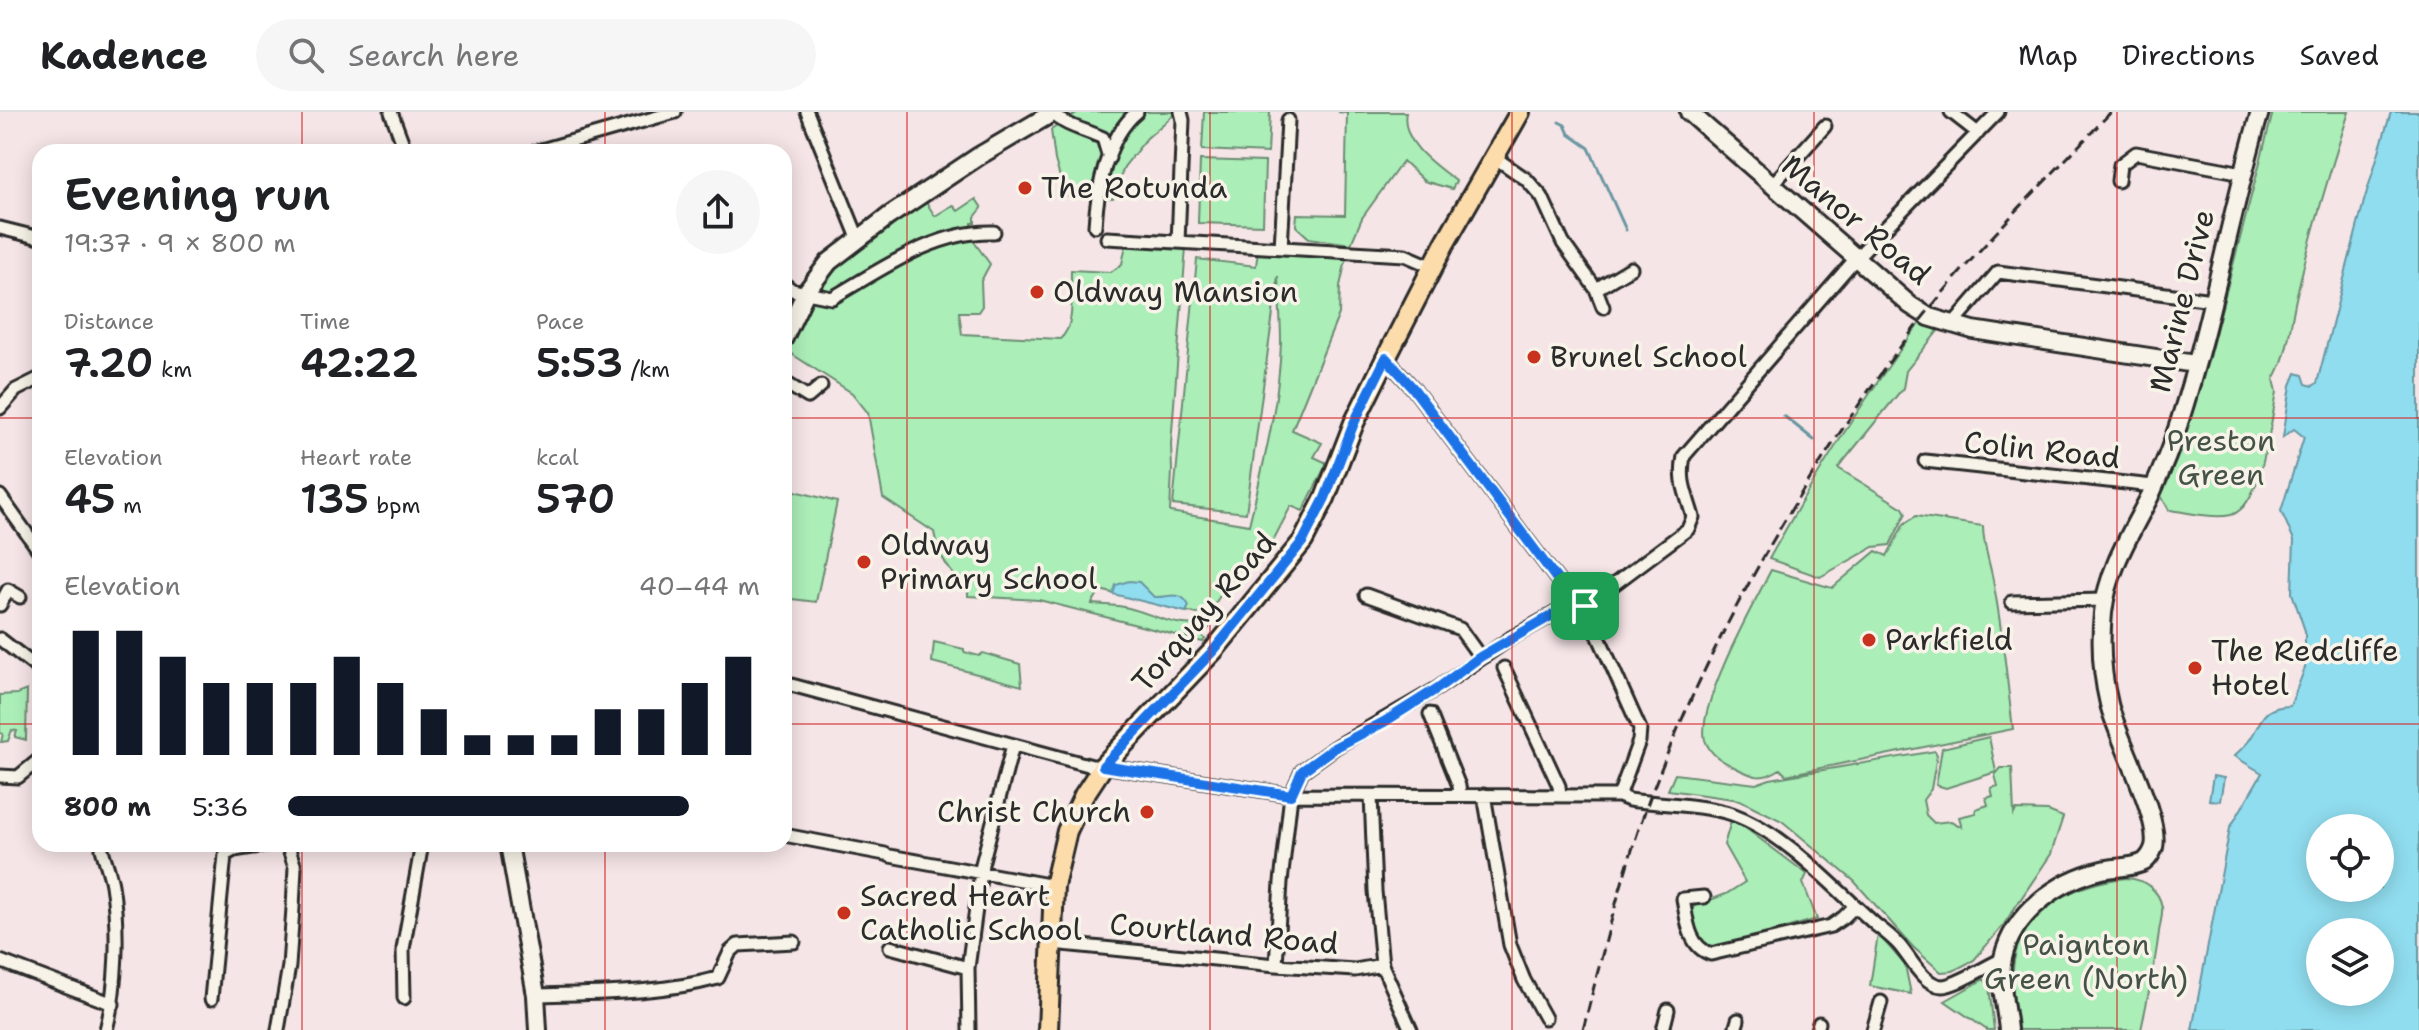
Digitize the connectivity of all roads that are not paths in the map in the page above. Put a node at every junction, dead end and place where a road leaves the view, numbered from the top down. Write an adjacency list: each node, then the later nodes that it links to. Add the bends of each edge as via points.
1 (391, 112): 15 (street)
2 (675, 112): 16 (street)
3 (807, 112): 26 (street)
4 (1137, 112): 18 (street)
5 (1181, 112): 28 (street)
6 (1520, 112): 17 (main road, Torquay Road)
7 (1689, 112): 21 (main road, Manor Road)
8 (1951, 112): 14 (street)
9 (1998, 112): 14 (street)
10 (2260, 112): 19 (main road, Marine Drive)
11 (1053, 113): 18 (street, via 1065,125 1103,138); 26 (main road)
12 (1288, 120): 29 (street)
13 (1825, 126): 21 (street)
14 (1978, 133): 30 (street)
15 (403, 144)
16 (562, 144)
17 (1494, 157): 31 (main road, Torquay Road); 33 (street, via 1542,197 1563,243)
18 (1109, 158): 22 (street)
19 (2243, 173): 20 (street, via 2136,153 2120,165); 36 (main road, Marine Drive)
20 (2118, 181)
21 (1772, 185): 30 (main road, Manor Road)
22 (1095, 226)
23 (0, 228): 25 (street)
24 (994, 232): 35 (street, via 930,243 832,298)
25 (32, 236)
26 (858, 238): 35 (main road, via 829,262)
27 (1107, 238): 28 (street)
28 (1178, 242): 29 (street)
29 (1281, 248): 31 (street, via 1405,255)
30 (1857, 257): 39 (main road, Manor Road, via 1910,305); 55 (street, via 1684,456 1680,474 1693,517 1688,529)
31 (1433, 267): 40 (main road, Torquay Road)
32 (1631, 268): 33 (street)
33 (1596, 289): 37 (street)
34 (792, 290): 35 (street)
35 (806, 292): 38 (main road)
36 (2212, 300): 39 (street, via 1998,272); 41 (main road, Marine Drive)
37 (1603, 307)
38 (792, 321)
39 (1952, 325): 41 (main road, Manor Road)
40 (1386, 358): 55 (street, via 1562,586); 64 (main road, Torquay Road, via 1303,541 1214,650)
41 (2195, 364): 47 (main road, Marine Drive, via 2180,422)
42 (32, 384): 45 (street, via 16,390)
43 (821, 386): 44 (street, via 808,397)
44 (792, 387)
45 (0, 408)
46 (1925, 461): 47 (street, Colin Road)
47 (2153, 486): 52 (main road, Marine Drive)
48 (0, 496): 49 (street)
49 (32, 541)
50 (1366, 595): 57 (street, via 1460,629)
51 (20, 597): 54 (street, via 8,590)
52 (2105, 600): 53 (street); 85 (main road, Marine Drive, via 2102,638 2109,704 2155,836 2153,851 2143,862 2081,876 2056,890 2018,923)
53 (2012, 602)
54 (0, 605)
55 (1585, 606): 57 (street, via 1563,609); 71 (street, via 1640,729)
56 (0, 639): 58 (street)
57 (1480, 657): 66 (street, via 1302,771)
58 (32, 664)
59 (1504, 668): 69 (street)
60 (792, 685): 62 (street)
61 (1430, 714): 67 (street)
62 (1013, 745): 64 (street); 78 (street)
63 (32, 766): 65 (street, via 18,777)
64 (1103, 766): 66 (street); 79 (main road, Torquay Road, via 1067,831)
65 (0, 776)
66 (1291, 795): 70 (street); 87 (street)
67 (1460, 795): 68 (street); 70 (street)
68 (1484, 795): 69 (street); 96 (street, via 1510,945)
69 (1560, 795): 71 (street)
70 (1371, 796): 88 (street)
71 (1624, 798): 81 (street, via 1730,814 1757,826)
72 (792, 837): 78 (street)
73 (103, 852): 94 (street, via 112,886)
74 (230, 852): 92 (street, via 225,855)
75 (290, 852): 98 (street, via 295,867 293,908)
76 (421, 852): 91 (street, via 403,949)
77 (510, 852): 90 (main road)
78 (983, 873): 79 (street); 89 (street)
79 (1054, 886): 83 (main road, Torquay Road)
80 (1704, 897): 81 (street, via 1677,898 1692,938 1711,954 1831,926)
81 (1855, 906): 85 (street, via 1930,982 1959,982)
82 (794, 942): 90 (street, via 738,945 718,978 689,985)
83 (1057, 943): 87 (street, Courtland Road); 101 (main road, Torquay Road)
84 (890, 947): 89 (street)
85 (2003, 959): 105 (main road)
86 (0, 961): 94 (street)
87 (1276, 965): 88 (street, Courtland Road, via 1355,970)
88 (1382, 965): 102 (street)
89 (968, 968): 100 (street)
90 (536, 995): 99 (main road)
91 (404, 998)
92 (211, 999)
93 (1881, 1002): 104 (street)
94 (113, 1004): 97 (street)
95 (1668, 1010): 103 (street)
96 (1545, 1018)
97 (106, 1030)
98 (278, 1030)
99 (538, 1030)
100 (969, 1030)
101 (1048, 1030)
102 (1411, 1030)
103 (1663, 1030)
104 (1873, 1030)
105 (2008, 1030)

